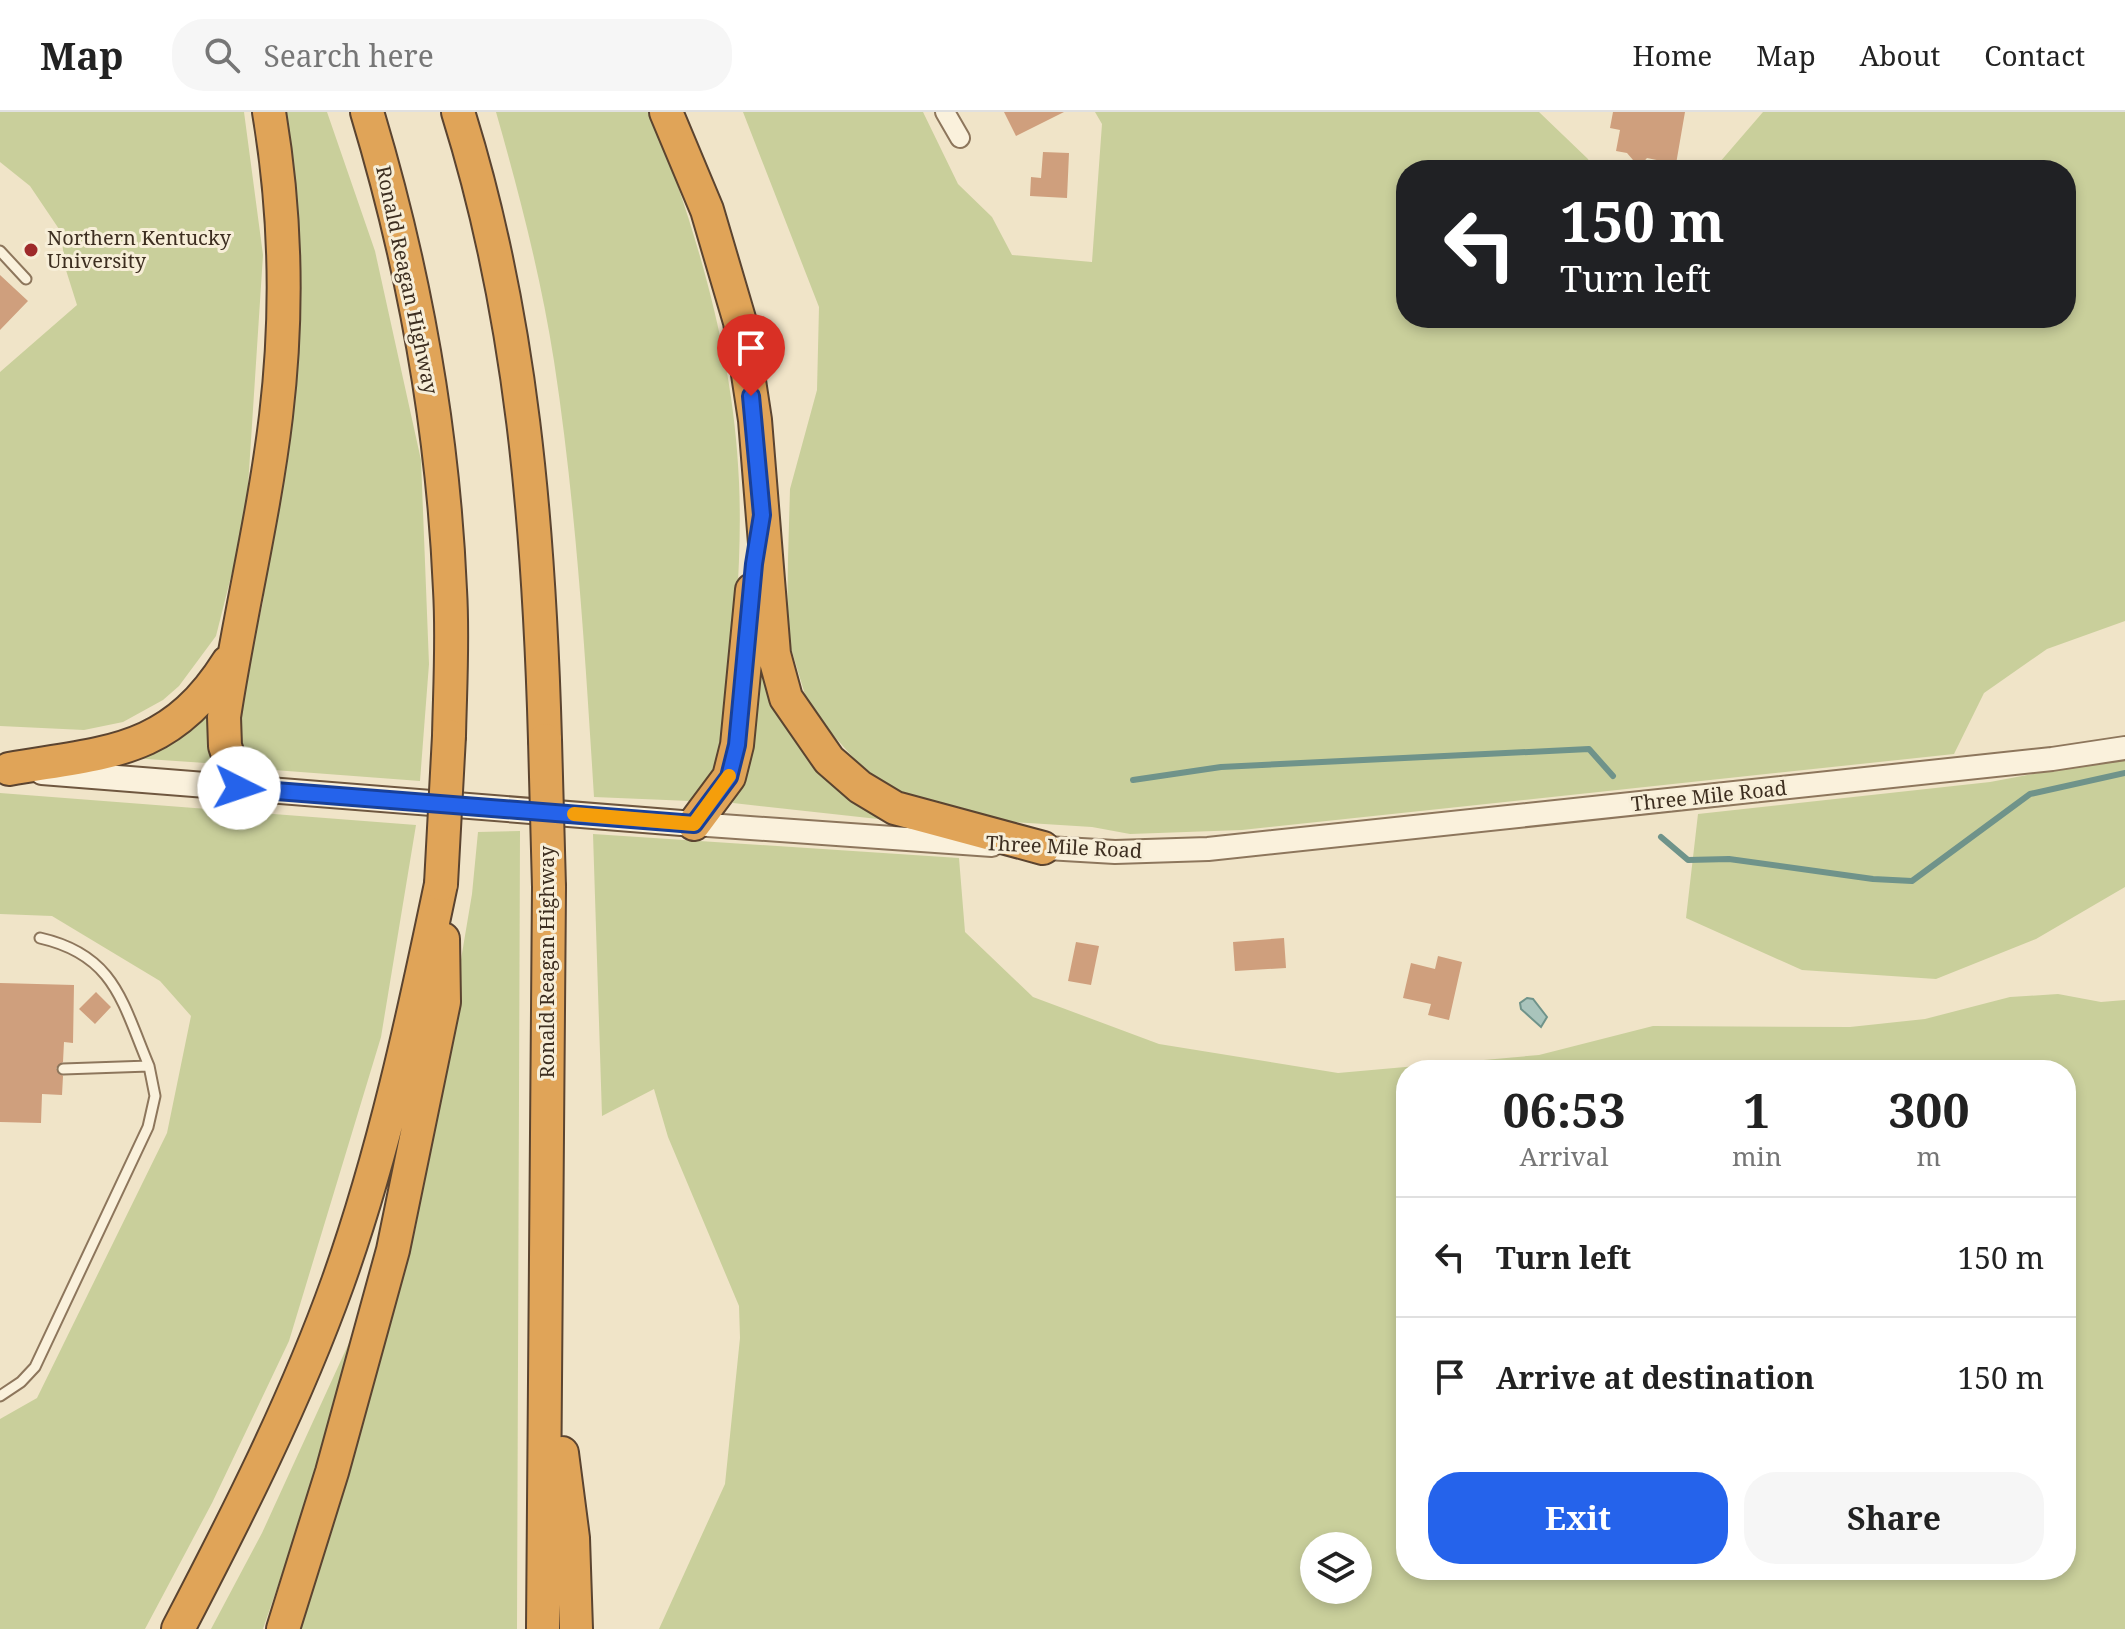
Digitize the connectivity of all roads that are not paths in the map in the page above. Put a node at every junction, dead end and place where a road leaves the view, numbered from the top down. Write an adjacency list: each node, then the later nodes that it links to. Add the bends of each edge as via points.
1 (269, 112): 10 (highway, via 284,270 282,354 265,487)
2 (367, 112): 16 (highway, Ronald Reagan Highway, bridge, via 416,304 433,395 451,593)
3 (458, 112): 20 (highway, Ronald Reagan Highway, bridge, via 509,310 537,546 549,887)
4 (666, 112): 9 (highway, via 707,210 740,322)
5 (945, 112): 6 (street)
6 (960, 138)
7 (0, 251): 8 (lane)
8 (26, 279)
9 (762, 515): 14 (highway, via 737,745 729,777); 15 (highway, via 778,669 786,698 829,760 895,808)
10 (234, 653): 12 (highway, via 192,710 143,742); 13 (highway, via 225,746)
11 (2125, 748): 15 (street, Three Mile Road, via 1208,849)
12 (5, 769): 13 (main road, Three Mile Road)
13 (239, 788): 14 (main road, Three Mile Road)
14 (694, 824): 15 (street, Three Mile Road)
15 (1043, 848)
16 (441, 884): 22 (highway, via 403,1067 338,1282 275,1434); 25 (highway, via 444,1002 393,1250)
17 (40, 938): 18 (lane, via 67,944 96,961 123,1004)
18 (149, 1066): 19 (lane); 21 (lane, via 155,1096 148,1127 35,1367)
19 (63, 1069)
20 (546, 1332): 26 (highway, Ronald Reagan Highway); 27 (highway, via 573,1538)
21 (0, 1396)
22 (200, 1587): 23 (highway); 24 (highway)
23 (171, 1629)
24 (178, 1629)
25 (283, 1629)
26 (543, 1629)
27 (576, 1629)

